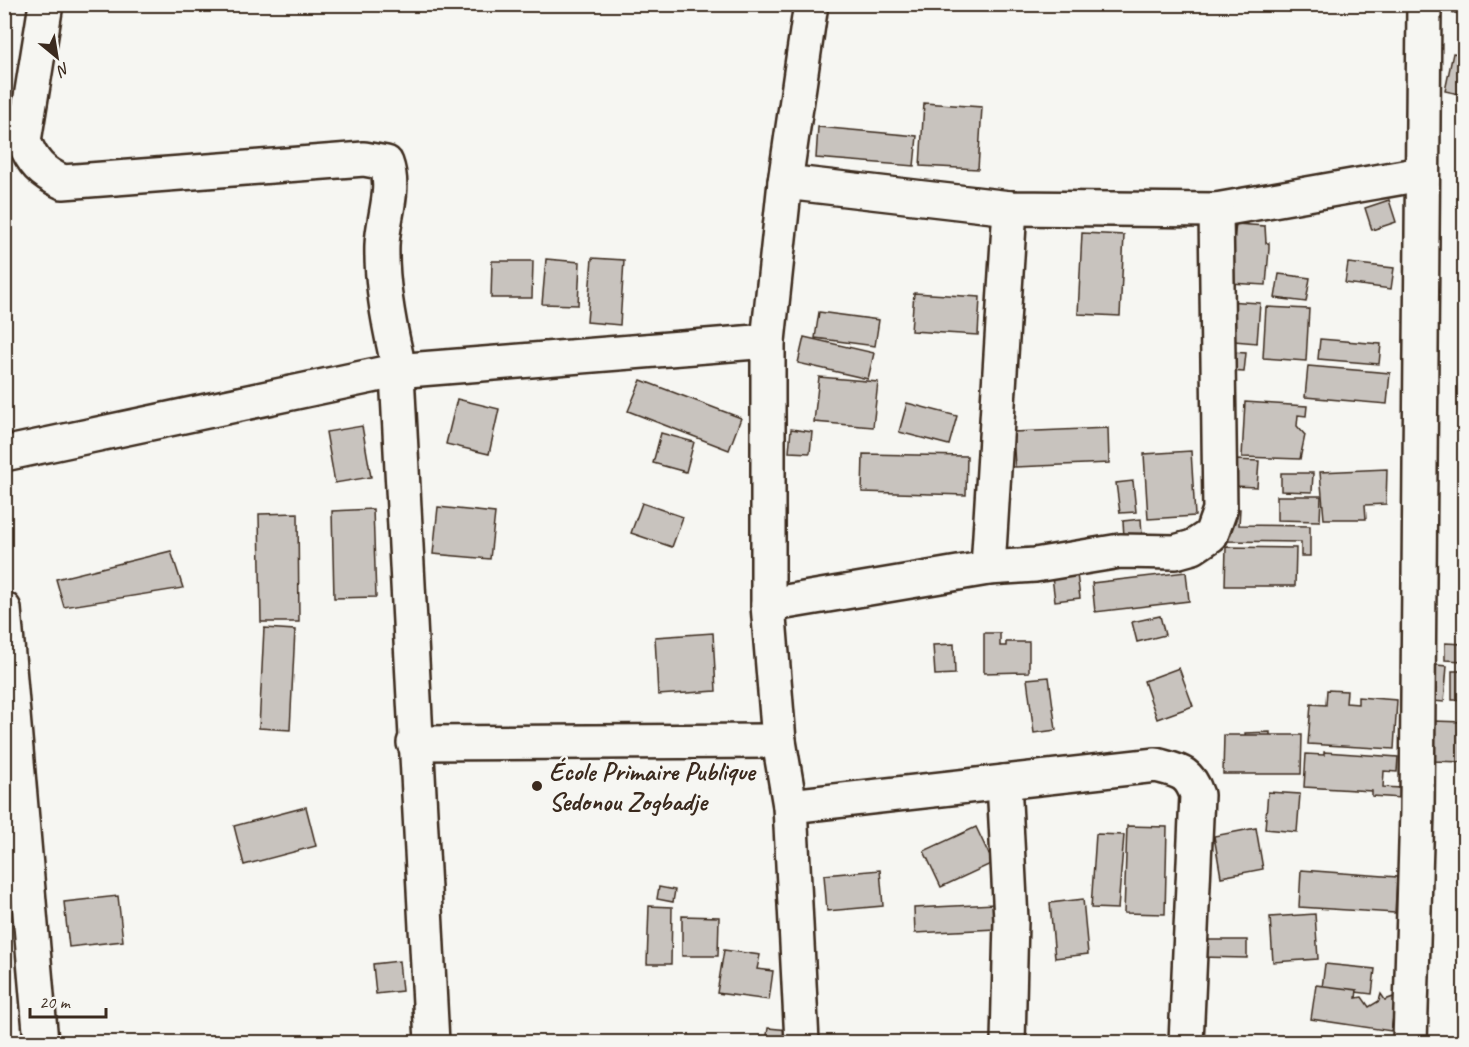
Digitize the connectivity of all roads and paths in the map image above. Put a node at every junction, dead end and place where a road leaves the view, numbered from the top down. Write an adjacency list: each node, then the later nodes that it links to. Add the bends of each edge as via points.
1 (46, 4): 9 (street, via 24,141 32,160 47,175 63,183 364,159 386,163 391,176 382,245)
2 (811, 4): 5 (street)
3 (1424, 4): 4 (street)
4 (1421, 174): 7 (street); 23 (street, via 1417,799)
5 (785, 182): 6 (street); 8 (street)
6 (1010, 208): 7 (street); 11 (street)
7 (1216, 210): 11 (street, via 1220,510 1211,535 1193,547 1175,552 1120,551 1035,565)
8 (768, 341): 9 (street); 12 (street)
9 (395, 371): 10 (street); 15 (street)
10 (4, 454)
11 (988, 568): 12 (street)
12 (768, 605): 14 (street)
13 (4, 609): 18 (street)
14 (779, 741): 15 (street); 17 (street)
15 (414, 743): 19 (street)
16 (1004, 782): 17 (street); 21 (street, via 1011,920); 22 (street, via 1156,765 1179,771 1192,780 1197,795)
17 (790, 806): 20 (street)
18 (41, 1042)
19 (432, 1042)
20 (802, 1042)
21 (1008, 1042)
22 (1186, 1042)
23 (1410, 1042)

